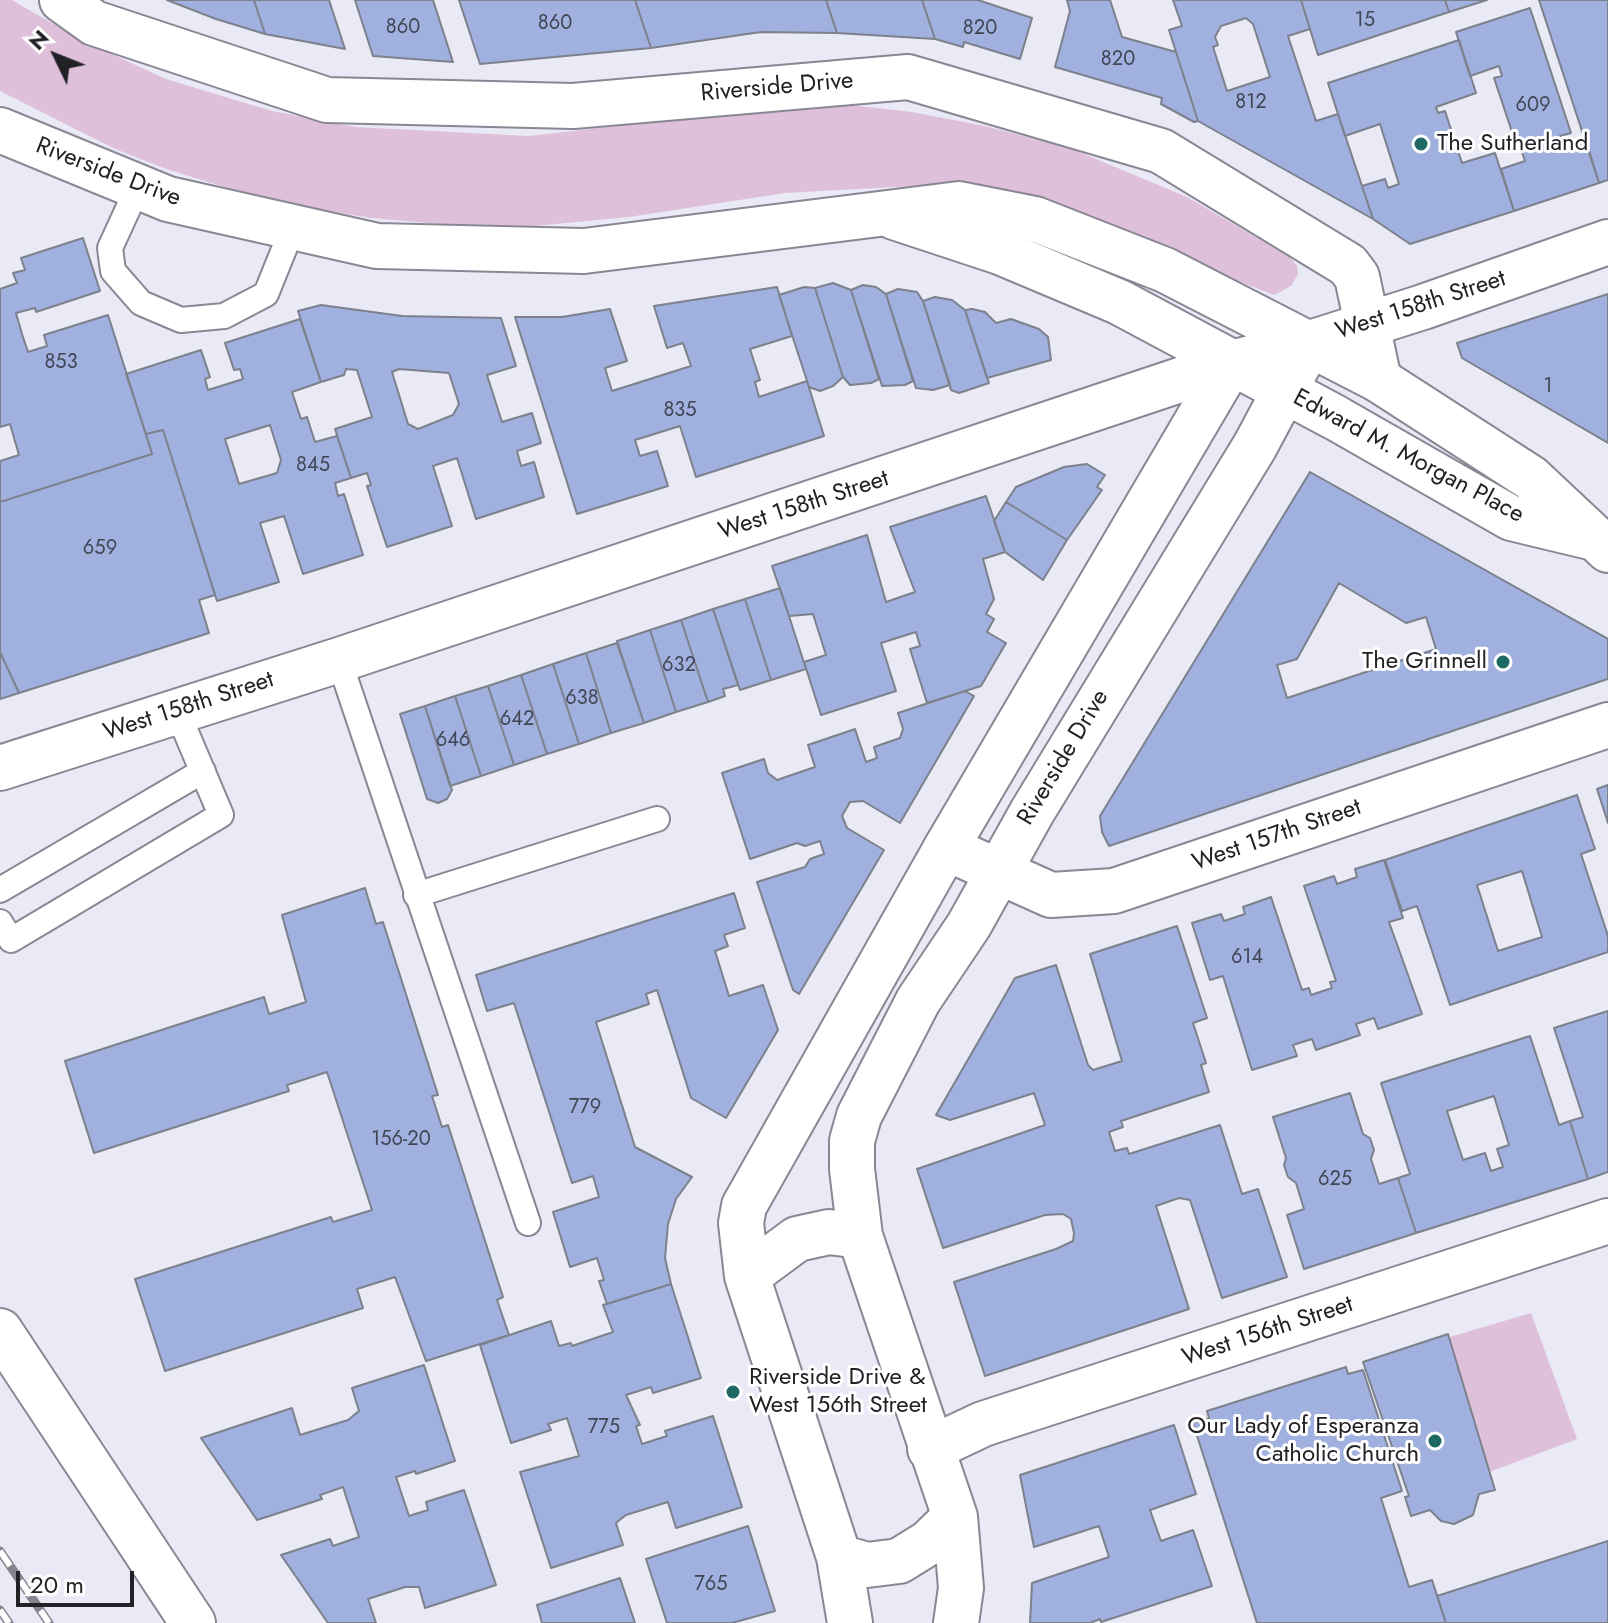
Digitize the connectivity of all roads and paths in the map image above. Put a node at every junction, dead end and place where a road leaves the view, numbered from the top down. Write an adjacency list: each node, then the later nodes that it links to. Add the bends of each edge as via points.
1 (62, 0): 7 (main road, Riverside Drive, via 94,23 327,100 573,106 908,77 1161,151 1348,265 1357,277)
2 (0, 130): 3 (main road, Riverside Drive)
3 (138, 187): 5 (main road, Riverside Drive, via 168,199); 5 (lane, via 110,248 113,271 141,303 181,320 224,316 266,294)
4 (884, 214): 5 (main road, Riverside Drive, via 584,251 377,246); 8 (main road, Riverside Drive, via 959,204 1035,219 1165,270); 9 (main road, Riverside Drive, via 1000,252 1119,302)
5 (293, 227)
6 (1608, 242): 7 (main road, West 158th Street)
7 (1368, 324): 8 (main road, West 158th Street); 10 (main road, Riverside Drive)
8 (1310, 343): 9 (main road, West 158th Street); 10 (main road, Edward M. Morgan Place); 11 (main road, Riverside Drive)
9 (1231, 363): 11 (main road, Edward M. Morgan Place); 13 (main road, West 158th Street); 19 (main road)
10 (1379, 380): 12 (main road, Edward M. Morgan Place, via 1531,478)
11 (1287, 392): 12 (main road, Edward M. Morgan Place, via 1511,518); 20 (main road, Riverside Drive)
12 (1599, 543)
13 (339, 660): 14 (main road, West 158th Street); 22 (lane)
14 (177, 711): 16 (main road, West 158th Street); 17 (lane)
15 (1608, 725): 20 (main road, West 157th Street, via 1114,891 1051,895)
16 (0, 768)
17 (203, 771): 21 (lane); 23 (lane, via 221,815 11,940)
18 (657, 819): 22 (lane)
19 (946, 848): 20 (main road, West 157th Street); 27 (main road, via 744,1206)
20 (997, 871): 26 (main road, Riverside Drive, via 969,925 918,1001 859,1116 852,1169)
21 (0, 890)
22 (416, 895): 25 (lane)
23 (0, 922)
24 (1608, 1221): 29 (main road, West 156th Street, via 983,1424)
25 (528, 1223)
26 (860, 1236): 27 (main road, via 829,1232 797,1239); 29 (main road, Riverside Drive)
27 (747, 1276): 31 (main road)
28 (0, 1331): 32 (main road)
29 (930, 1449): 30 (main road, Riverside Drive)
30 (955, 1517): 31 (main road, via 922,1549 899,1561 867,1565); 34 (main road, Riverside Drive, via 961,1588)
31 (839, 1557): 33 (main road)
32 (193, 1623)
33 (850, 1623)
34 (956, 1623)

